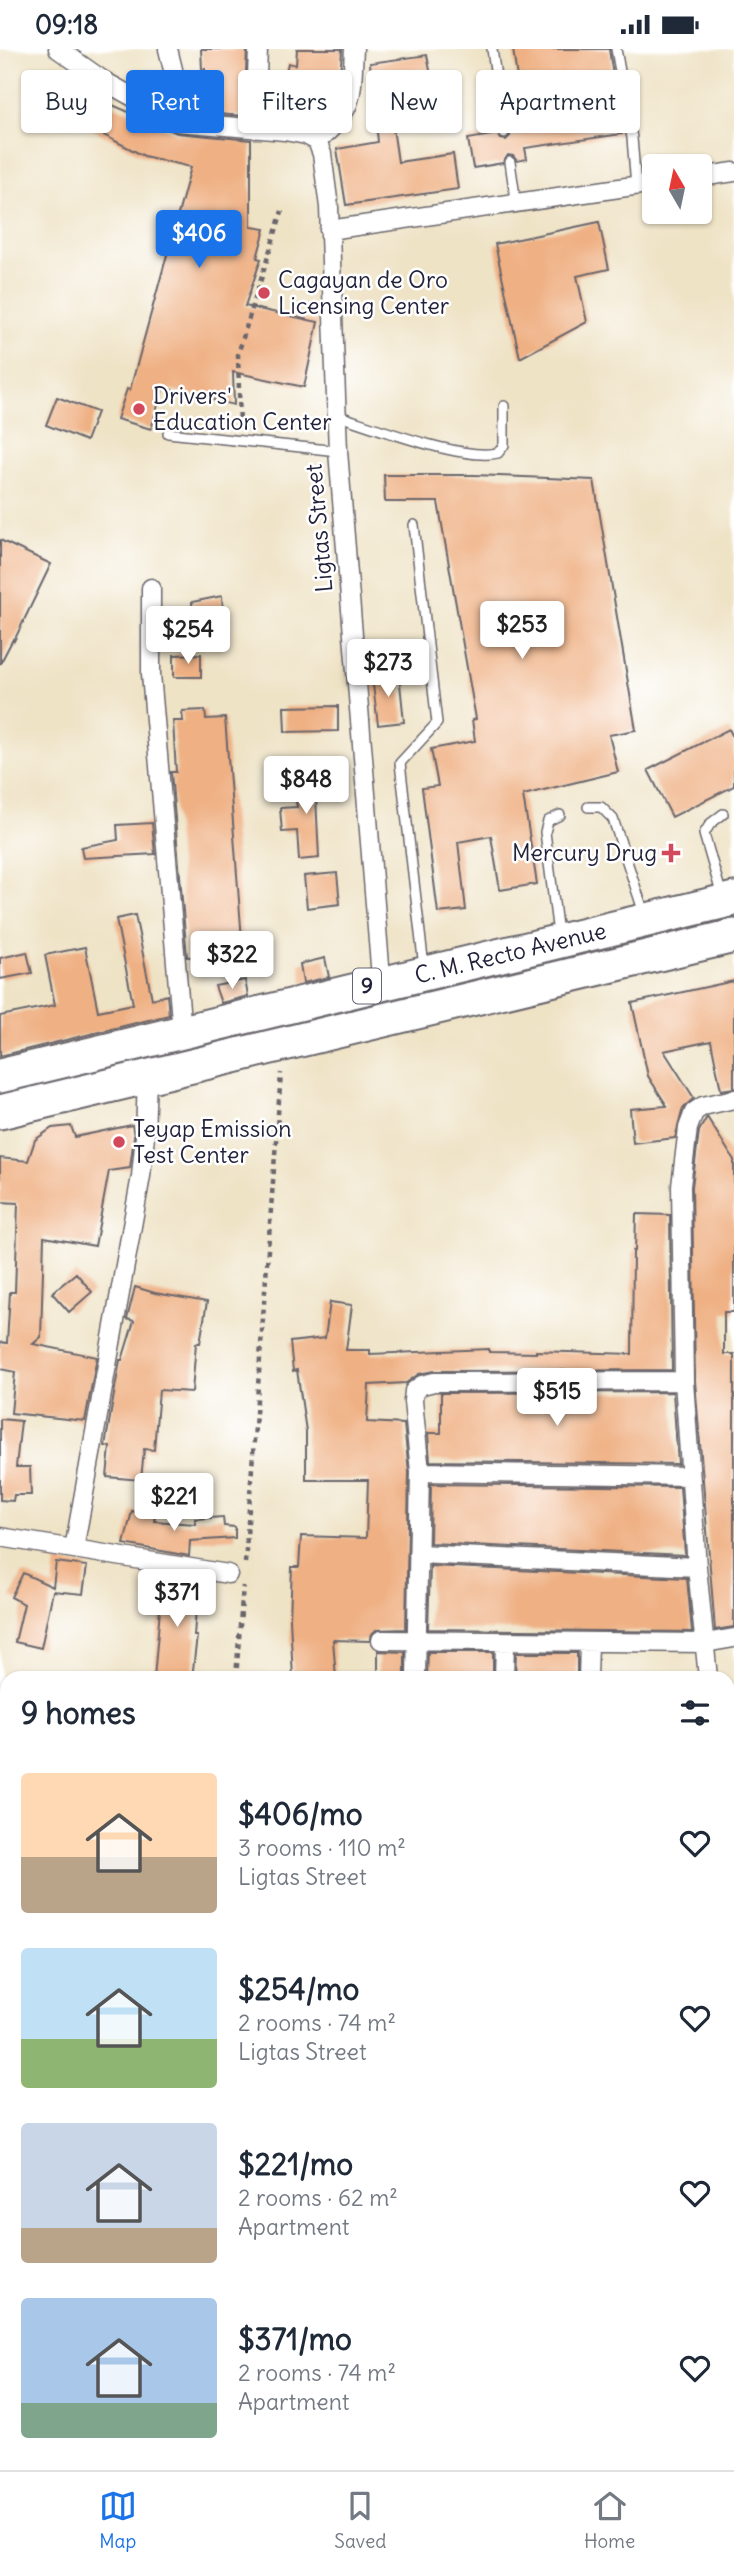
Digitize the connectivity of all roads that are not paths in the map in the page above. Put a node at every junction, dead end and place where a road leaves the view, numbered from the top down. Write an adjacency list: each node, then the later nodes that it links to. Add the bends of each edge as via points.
1 (58, 49): 10 (street)
2 (168, 49): 7 (street)
3 (258, 49): 8 (street)
4 (354, 49): 12 (street, via 345,114)
5 (492, 49): 9 (lane)
6 (616, 49): 17 (lane)
7 (173, 70)
8 (257, 70)
9 (495, 70)
10 (126, 93)
11 (291, 133): 12 (street)
12 (317, 141): 19 (street, Ligtas Street)
13 (510, 162): 18 (lane)
14 (734, 172): 15 (street)
15 (712, 175)
16 (642, 185): 17 (street)
17 (636, 186): 18 (street)
18 (516, 203): 19 (street)
19 (329, 230): 21 (street, Ligtas Street)
20 (504, 405): 21 (lane, via 504,445 498,453 488,455 454,451)
21 (336, 415): 23 (street, Ligtas Street)
22 (168, 433): 23 (lane)
23 (338, 451): 34 (street, Ligtas Street)
24 (414, 525): 33 (lane, via 437,723 400,762)
25 (150, 588): 36 (street, via 151,674)
26 (588, 807): 30 (lane, via 601,807 612,818)
27 (723, 814): 29 (lane, via 704,834)
28 (559, 815): 32 (lane, via 548,821 545,832)
29 (729, 900): 30 (highway, C. M. Recto Avenue / 9)
30 (647, 921): 32 (highway, C. M. Recto Avenue / 9)
31 (734, 936): 35 (highway, C. M. Recto Avenue / 9)
32 (559, 942): 33 (highway, C. M. Recto Avenue / 9)
33 (425, 972): 34 (highway, C. M. Recto Avenue / 9)
34 (380, 983): 35 (street, Ligtas Street); 36 (highway, C. M. Recto Avenue / 9)
35 (387, 1019): 38 (highway, C. M. Recto Avenue / 9)
36 (181, 1032): 37 (highway, C. M. Recto Avenue / 9)
37 (0, 1076)
38 (147, 1077): 40 (highway, C. M. Recto Avenue / 9); 45 (street, via 141,1176)
39 (734, 1099): 41 (street, via 697,1110 688,1128 681,1186)
40 (0, 1112)
41 (684, 1381): 42 (street, via 422,1385 414,1391 413,1401); 43 (street)
42 (420, 1472): 43 (street); 46 (street)
43 (691, 1476): 47 (street)
44 (0, 1537): 45 (street)
45 (74, 1549): 48 (street)
46 (418, 1554): 47 (street); 51 (street)
47 (697, 1567): 54 (street)
48 (228, 1574)
49 (734, 1638): 54 (street)
50 (381, 1640): 51 (street)
51 (417, 1640): 52 (street); 55 (street)
52 (505, 1642): 53 (street); 56 (street)
53 (589, 1643): 54 (street); 57 (street)
54 (705, 1643): 58 (street)
55 (416, 1671)
56 (504, 1671)
57 (588, 1671)
58 (707, 1671)

